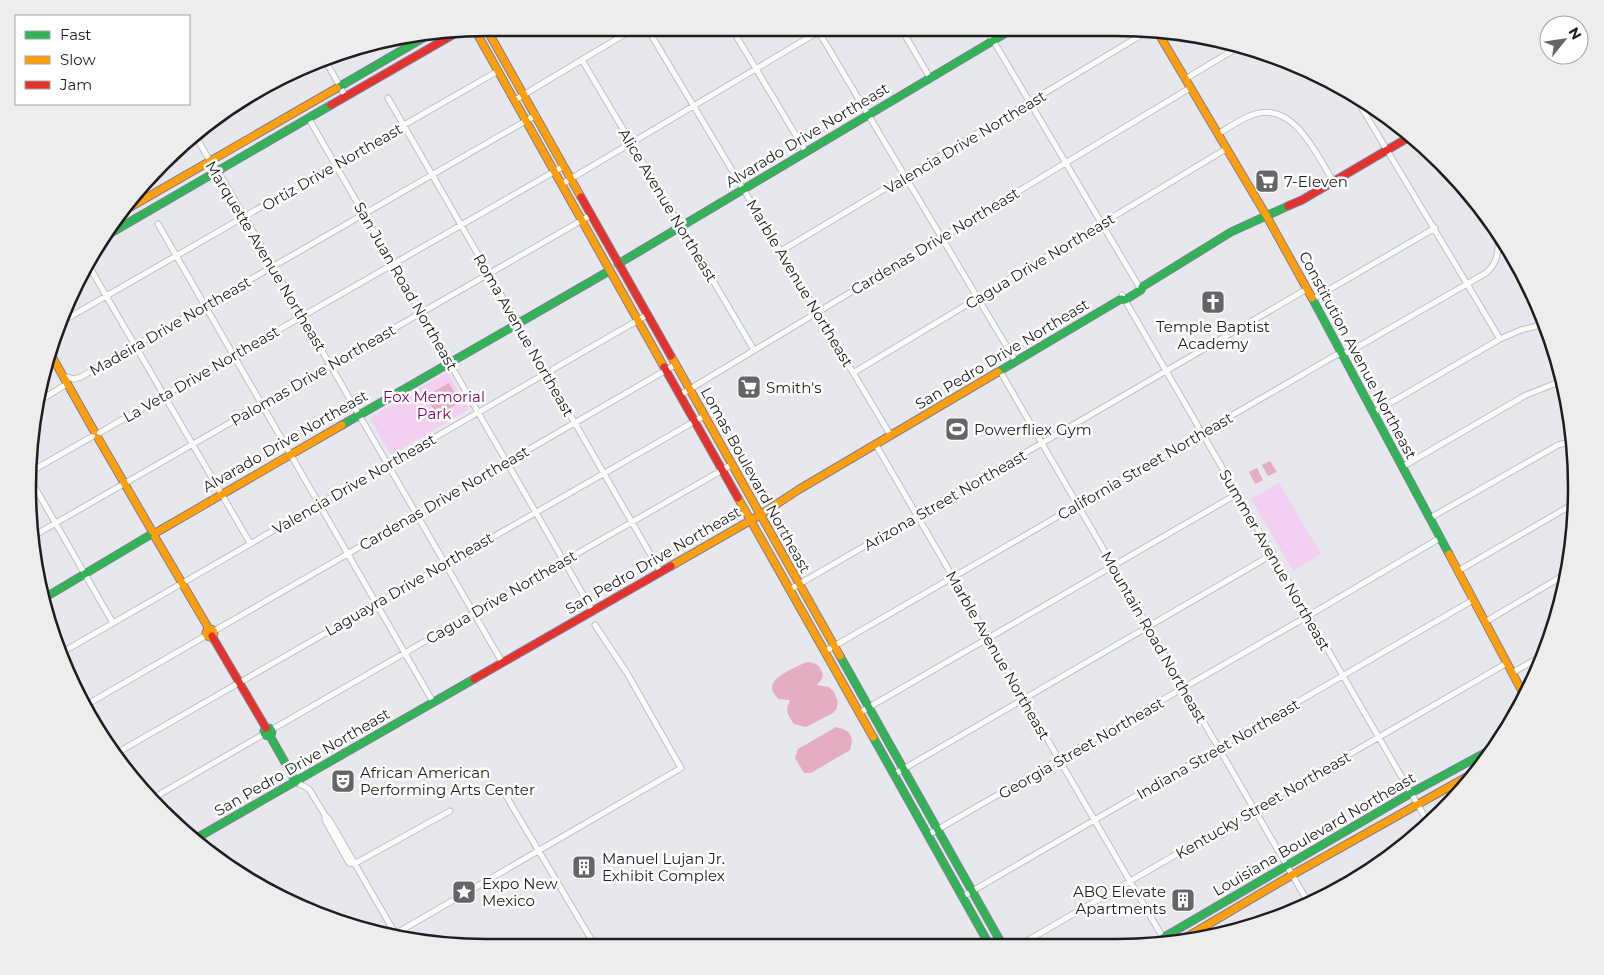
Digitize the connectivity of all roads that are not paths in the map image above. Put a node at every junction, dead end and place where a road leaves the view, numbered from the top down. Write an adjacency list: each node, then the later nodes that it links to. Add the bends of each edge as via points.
1 (479, 36): 20 (street, Lomas Boulevard Northeast)
2 (491, 36): 25 (street, Lomas Boulevard Northeast)
3 (622, 36): 17 (street)
4 (652, 36): 30 (street, Marble Avenue Northeast)
5 (736, 36): 19 (street)
6 (809, 36): 19 (street)
7 (822, 36): 33 (street)
8 (906, 36): 21 (street)
9 (990, 36): 14 (street)
10 (1001, 36): 14 (street, Alvarado Drive Northeast)
11 (1138, 37): 29 (street, Valencia Drive Northeast)
12 (447, 38): 26 (street)
13 (1162, 39): 22 (street, Constitution Avenue Northeast)
14 (993, 41): 21 (street, Alvarado Drive Northeast); 29 (street)
15 (416, 42): 23 (street)
16 (1231, 51): 22 (street)
17 (582, 60): 25 (street); 40 (street, Alice Avenue Northeast)
18 (328, 66): 23 (street)
19 (755, 68): 30 (street); 43 (street)
20 (498, 71): 28 (street, Lomas Boulevard Northeast); 36 (street, Ortiz Drive Northeast)
21 (930, 78): 33 (street, Alvarado Drive Northeast)
22 (1185, 78): 24 (street, Constitution Avenue Northeast)
23 (340, 86): 26 (street); 44 (street)
24 (1190, 88): 37 (street, Constitution Avenue Northeast); 45 (street, Cardenas Drive Northeast)
25 (524, 94): 28 (street); 32 (street, Lomas Boulevard Northeast)
26 (346, 97): 34 (street)
27 (388, 98): 36 (street, Roma Avenue Northeast)
28 (515, 100): 35 (street, Lomas Boulevard Northeast)
29 (1030, 102): 45 (street); 51 (street, Valencia Drive Northeast)
30 (694, 106): 40 (street); 55 (street, Marble Avenue Northeast)
31 (1363, 110): 42 (street)
32 (536, 115): 35 (street, Madeira Drive Northeast); 47 (street, Lomas Boulevard Northeast)
33 (868, 116): 43 (street, Alvarado Drive Northeast); 51 (street)
34 (309, 119): 46 (street, San Juan Road Northeast); 48 (street)
35 (526, 121): 49 (street, Lomas Boulevard Northeast); 50 (street, Madeira Drive Northeast)
36 (404, 125): 46 (street, Ortiz Drive Northeast); 50 (street, Roma Avenue Northeast)
37 (1218, 134): 41 (street, Constitution Avenue Northeast); 53 (street, via 1257,113 1279,114 1302,132)
38 (1404, 140): 42 (street, San Pedro Drive Northeast)
39 (198, 141): 44 (street, Marquette Avenue Northeast)
40 (631, 144): 52 (street); 65 (street, Alice Avenue Northeast)
41 (1226, 149): 59 (street, Constitution Avenue Northeast); 62 (street, Cagua Drive Northeast)
42 (1388, 149): 53 (street, San Pedro Drive Northeast); 66 (street)
43 (806, 152): 55 (street, Alvarado Drive Northeast)
44 (210, 161): 48 (street, Marquette Avenue Northeast); 56 (street)
45 (1066, 163): 62 (street); 68 (street, Cardenas Drive Northeast)
46 (335, 164): 57 (street, San Juan Road Northeast); 60 (street, Ortiz Drive Northeast)
47 (564, 166): 49 (street, La Veta Drive Northeast); 52 (street, Lomas Boulevard Northeast)
48 (218, 171): 60 (street, Marquette Avenue Northeast); 67 (street)
49 (554, 171): 54 (street, Lomas Boulevard Northeast); 64 (street, La Veta Drive Northeast)
50 (432, 175): 57 (street, Madeira Drive Northeast); 64 (street, Roma Avenue Northeast)
51 (906, 177): 68 (street); 70 (street, Valencia Drive Northeast)
52 (571, 180): 54 (street); 58 (street, Lomas Boulevard Northeast)
53 (1333, 181): 59 (street, San Pedro Drive Northeast, via 1302,200)
54 (562, 184): 61 (street, Lomas Boulevard Northeast)
55 (743, 189): 65 (street, Alvarado Drive Northeast); 70 (street, Marble Avenue Northeast)
56 (137, 203)
57 (364, 214): 72 (street, San Juan Road Northeast); 74 (street, Madeira Drive Northeast)
58 (591, 215): 61 (street, Palomas Drive Northeast); 73 (street, Lomas Boulevard Northeast)
59 (1266, 215): 79 (street, San Pedro Drive Northeast, via 1231,232); 80 (street, Constitution Avenue Northeast)
60 (245, 216): 71 (street, Ortiz Drive Northeast); 74 (street, Marquette Avenue Northeast)
61 (582, 220): 76 (street, Lomas Boulevard Northeast); 77 (street, Palomas Drive Northeast)
62 (1101, 222): 79 (street); 83 (street, Cagua Drive Northeast)
63 (158, 224): 71 (street)
64 (460, 225): 72 (street, La Veta Drive Northeast); 77 (street, Roma Avenue Northeast)
65 (681, 227): 73 (street, Alvarado Drive Northeast); 96 (street, Alice Avenue Northeast)
66 (1435, 228): 78 (street); 84 (street)
67 (118, 229)
68 (941, 237): 83 (street); 86 (street, Cardenas Drive Northeast)
69 (1498, 247): 78 (street, California Street Northeast, via 1492,268)
70 (781, 250): 86 (street, Marble Avenue Northeast)
71 (176, 256): 81 (street, Ortiz Drive Northeast); 85 (street)
72 (392, 264): 87 (street, San Juan Road Northeast); 89 (street, La Veta Drive Northeast)
73 (618, 264): 88 (street, Lomas Boulevard Northeast)
74 (273, 266): 85 (street, Madeira Drive Northeast); 89 (street, Marquette Avenue Northeast)
75 (92, 271): 81 (street)
76 (610, 271): 91 (street, Lomas Boulevard Northeast); 92 (street, Alvarado Drive Northeast)
77 (489, 274): 87 (street, Palomas Drive Northeast); 92 (street, Roma Avenue Northeast)
78 (1467, 283): 94 (street); 97 (street, California Street Northeast, via 1349,352)
79 (1140, 287): 82 (street, San Pedro Drive Northeast)
80 (1307, 289): 84 (street, Constitution Avenue Northeast); 106 (street, Arizona Street Northeast)
81 (107, 296): 90 (street, Ortiz Drive Northeast); 95 (street)
82 (1123, 298): 101 (street, San Pedro Drive Northeast); 106 (street, Summer Avenue Northeast)
83 (977, 299): 101 (street); 108 (street, Cagua Drive Northeast)
84 (1313, 299): 97 (street, Constitution Avenue Northeast)
85 (205, 306): 95 (street, Madeira Drive Northeast); 98 (street)
86 (816, 312): 96 (street, Cardenas Drive Northeast); 108 (street, Marble Avenue Northeast)
87 (421, 313): 100 (street, San Juan Road Northeast); 102 (street, Palomas Drive Northeast)
88 (647, 315): 91 (street, Valencia Drive Northeast); 103 (street, Lomas Boulevard Northeast)
89 (302, 316): 98 (street, La Veta Drive Northeast); 102 (street, Marquette Avenue Northeast)
90 (70, 317)
91 (638, 321): 104 (street, Lomas Boulevard Northeast); 107 (street, Valencia Drive Northeast)
92 (517, 324): 100 (street, Alvarado Drive Northeast); 107 (street, Roma Avenue Northeast)
93 (1537, 326): 94 (street)
94 (1500, 339): 118 (street)
95 (136, 346): 109 (street, Madeira Drive Northeast, via 81,377 74,379); 113 (street)
96 (754, 350): 112 (street, Cardenas Drive Northeast)
97 (1342, 353): 118 (street, Constitution Avenue Northeast); 123 (street, California Street Northeast)
98 (233, 355): 113 (street, La Veta Drive Northeast); 116 (street)
99 (55, 361): 109 (street)
100 (450, 362): 117 (street, San Juan Road Northeast); 119 (street, Alvarado Drive Northeast)
101 (1016, 362): 105 (street, San Pedro Drive Northeast)
102 (331, 365): 116 (street, Palomas Drive Northeast); 119 (street, Marquette Avenue Northeast)
103 (675, 365): 104 (street, Cardenas Drive Northeast); 112 (street, Lomas Boulevard Northeast)
104 (666, 370): 114 (street, Lomas Boulevard Northeast); 122 (street, Cardenas Drive Northeast)
105 (1000, 371): 125 (street, San Pedro Drive Northeast); 128 (street, Mountain Road Northeast)
106 (1166, 371): 123 (street, Summer Avenue Northeast); 128 (street, Arizona Street Northeast)
107 (546, 373): 117 (street, Valencia Drive Northeast); 122 (street, Roma Avenue Northeast)
108 (853, 373): 125 (street, Marble Avenue Northeast)
109 (62, 375): 110 (street)
110 (68, 384): 115 (street); 124 (street)
111 (1555, 384): 134 (street, via 1526,395)
112 (689, 389): 114 (street, Cardenas Drive Northeast); 120 (street, Lomas Boulevard Northeast)
113 (165, 395): 124 (street, La Veta Drive Northeast); 127 (street)
114 (680, 395): 121 (street, Lomas Boulevard Northeast)
115 (46, 397)
116 (262, 405): 127 (street, Palomas Drive Northeast); 130 (street)
117 (478, 412): 131 (street, San Juan Road Northeast); 132 (street, Valencia Drive Northeast)
118 (1373, 413): 134 (street, Constitution Avenue Northeast)
119 (359, 414): 130 (street, Alvarado Drive Northeast); 132 (street, Marquette Avenue Northeast)
120 (704, 416): 121 (street, Laguayra Drive Northeast); 133 (street, Lomas Boulevard Northeast)
121 (694, 421): 136 (street, Lomas Boulevard Northeast); 137 (street, Laguayra Drive Northeast)
122 (574, 423): 131 (street, Cardenas Drive Northeast); 137 (street, Roma Avenue Northeast)
123 (1202, 432): 141 (street, Summer Avenue Northeast); 143 (street, California Street Northeast)
124 (96, 434): 135 (street, La Veta Drive Northeast); 138 (street)
125 (891, 436): 129 (street, San Pedro Drive Northeast)
126 (1565, 443): 149 (street)
127 (193, 444): 138 (street, Palomas Drive Northeast); 140 (street)
128 (1041, 444): 143 (street, Mountain Road Northeast); 148 (street, Arizona Street Northeast)
129 (876, 445): 147 (street, San Pedro Drive Northeast); 148 (street, Marble Avenue Northeast)
130 (290, 455): 140 (street, Alvarado Drive Northeast); 142 (street)
131 (507, 461): 145 (street, San Juan Road Northeast); 146 (street, Cardenas Drive Northeast)
132 (388, 464): 142 (street, Valencia Drive Northeast); 146 (street, Marquette Avenue Northeast)
133 (731, 465): 136 (street, Cagua Drive Northeast); 147 (street, Lomas Boulevard Northeast)
134 (1402, 467): 149 (street, Constitution Avenue Northeast)
135 (37, 468)
136 (722, 470): 150 (street, Lomas Boulevard Northeast); 151 (street, Cagua Drive Northeast)
137 (603, 472): 145 (street, Laguayra Drive Northeast); 151 (street, Roma Avenue Northeast)
138 (125, 484): 152 (street, Palomas Drive Northeast); 154 (street)
139 (36, 489): 152 (street)
140 (222, 494): 154 (street, Alvarado Drive Northeast); 156 (street)
141 (1237, 494): 158 (street, Summer Avenue Northeast); 161 (street)
142 (319, 504): 156 (street, Valencia Drive Northeast); 157 (street)
143 (1077, 505): 161 (street, Mountain Road Northeast); 165 (street, California Street Northeast)
144 (1567, 507): 163 (street)
145 (535, 511): 159 (street, San Juan Road Northeast); 160 (street, Laguayra Drive Northeast)
146 (416, 514): 157 (street, Cardenas Drive Northeast); 160 (street, Marquette Avenue Northeast)
147 (760, 515): 150 (street, San Pedro Drive Northeast); 168 (street, Lomas Boulevard Northeast)
148 (917, 516): 165 (street, Marble Avenue Northeast); 168 (street, Arizona Street Northeast)
149 (1430, 518): 155 (street, Constitution Avenue Northeast)
150 (750, 520): 162 (street, San Pedro Drive Northeast); 169 (street, Lomas Boulevard Northeast)
151 (632, 522): 159 (street, Cagua Drive Northeast); 162 (street, Roma Avenue Northeast)
152 (56, 523): 153 (street, Palomas Drive Northeast); 164 (street)
153 (39, 533)
154 (153, 534): 164 (street, Alvarado Drive Northeast); 167 (street)
155 (1440, 538): 163 (street, Constitution Avenue Northeast); 175 (street, Georgia Street Northeast)
156 (250, 543): 167 (street, Valencia Drive Northeast)
157 (348, 553): 172 (street); 180 (street, Cardenas Drive Northeast)
158 (1273, 554): 175 (street, Summer Avenue Northeast); 179 (street)
159 (564, 561): 173 (street, San Juan Road Northeast); 174 (street, Cagua Drive Northeast)
160 (445, 564): 172 (street, Laguayra Drive Northeast); 174 (street, Marquette Avenue Northeast)
161 (1113, 566): 179 (street, Mountain Road Northeast); 181 (street)
162 (660, 571): 173 (street, San Pedro Drive Northeast)
163 (1458, 571): 171 (street, Constitution Avenue Northeast)
164 (85, 574): 170 (street, Alvarado Drive Northeast); 177 (street)
165 (952, 578): 181 (street, Marble Avenue Northeast); 182 (street, California Street Northeast)
166 (1558, 579): 176 (street)
167 (182, 583): 177 (street, Valencia Drive Northeast); 180 (street)
168 (799, 585): 169 (street, Arizona Street Northeast); 182 (street, Lomas Boulevard Northeast)
169 (789, 590): 184 (street, Lomas Boulevard Northeast)
170 (50, 595)
171 (1473, 600): 176 (street, Constitution Avenue Northeast); 190 (street, Indiana Street Northeast)
172 (376, 603): 185 (street); 191 (street, Laguayra Drive Northeast)
173 (592, 610): 187 (street, San Pedro Drive Northeast)
174 (474, 613): 185 (street, Cagua Drive Northeast); 187 (street, Marquette Avenue Northeast)
175 (1308, 616): 190 (street, Summer Avenue Northeast); 192 (street, Georgia Street Northeast)
176 (1485, 622): 188 (street, Constitution Avenue Northeast)
177 (114, 623): 183 (street, Valencia Drive Northeast)
178 (595, 625): 220 (street, via 627,673 681,768)
179 (1148, 627): 192 (street, Mountain Road Northeast); 194 (street)
180 (210, 633): 191 (street); 195 (street, Cardenas Drive Northeast)
181 (988, 638): 194 (street, Marble Avenue Northeast); 197 (street)
182 (834, 646): 184 (street, California Street Northeast); 197 (street, Lomas Boulevard Northeast)
183 (67, 650)
184 (824, 652): 198 (street, Lomas Boulevard Northeast)
185 (404, 653): 196 (street); 199 (street, Cagua Drive Northeast)
186 (1533, 661): 189 (street)
187 (502, 662): 196 (street, San Pedro Drive Northeast)
188 (1507, 663): 189 (street, Constitution Avenue Northeast); 200 (street, Kentucky Street Northeast)
189 (1512, 673): 193 (street, Constitution Avenue Northeast)
190 (1343, 676): 200 (street, Summer Avenue Northeast); 201 (street, Indiana Street Northeast)
191 (239, 682): 199 (street); 202 (street, Laguayra Drive Northeast)
192 (1184, 688): 201 (street, Mountain Road Northeast); 204 (street, Georgia Street Northeast)
193 (1520, 688)
194 (1023, 700): 204 (street, Marble Avenue Northeast); 205 (street)
195 (91, 702)
196 (433, 702): 208 (street, San Pedro Drive Northeast)
197 (868, 708): 198 (street); 205 (street, Lomas Boulevard Northeast)
198 (858, 713): 206 (street, Lomas Boulevard Northeast)
199 (268, 732): 208 (street); 211 (street, Cagua Drive Northeast)
200 (1379, 737): 210 (street, Summer Avenue Northeast); 213 (street, Kentucky Street Northeast)
201 (1218, 748): 213 (street, Mountain Road Northeast); 216 (street, Indiana Street Northeast)
202 (121, 751)
203 (1479, 756): 210 (street, Louisiana Boulevard Northeast)
204 (1058, 760): 216 (street, Marble Avenue Northeast); 217 (street, Georgia Street Northeast)
205 (903, 769): 206 (street); 217 (street, Lomas Boulevard Northeast)
206 (894, 775): 218 (street, Lomas Boulevard Northeast)
207 (1460, 781): 212 (street, Louisiana Boulevard Northeast)
208 (296, 782): 219 (street, San Pedro Drive Northeast); 221 (street, via 309,789 349,863)
209 (496, 788): 220 (street, via 505,794)
210 (1411, 794): 212 (street, Summer Avenue Northeast); 222 (street, Louisiana Boulevard Northeast)
211 (158, 796)
212 (1417, 804): 215 (street, Summer Avenue Northeast); 223 (street, Louisiana Boulevard Northeast)
213 (1254, 810): 222 (street, Mountain Road Northeast); 224 (street, Kentucky Street Northeast)
214 (450, 812): 221 (street)
215 (1425, 817)
216 (1094, 821): 224 (street, Marble Avenue Northeast); 225 (street, Indiana Street Northeast)
217 (937, 830): 218 (street, Georgia Street Northeast); 225 (street, Lomas Boulevard Northeast)
218 (928, 835): 226 (street, Lomas Boulevard Northeast)
219 (201, 836)
220 (539, 851): 229 (street); 233 (street)
221 (354, 864): 228 (street)
222 (1287, 866): 223 (street, Mountain Road Northeast); 231 (street, Louisiana Boulevard Northeast)
223 (1292, 875): 227 (street, Mountain Road Northeast); 230 (street, Louisiana Boulevard Northeast)
224 (1129, 882): 232 (street, Marble Avenue Northeast); 236 (street, Kentucky Street Northeast)
225 (972, 892): 226 (street, Indiana Street Northeast); 235 (street, Lomas Boulevard Northeast)
226 (962, 897): 234 (street, Lomas Boulevard Northeast)
227 (1305, 897)
228 (392, 928)
229 (401, 930)
230 (1196, 931)
231 (1174, 935)
232 (1161, 936)
233 (588, 939)
234 (986, 939)
235 (999, 939)
236 (1030, 939)

